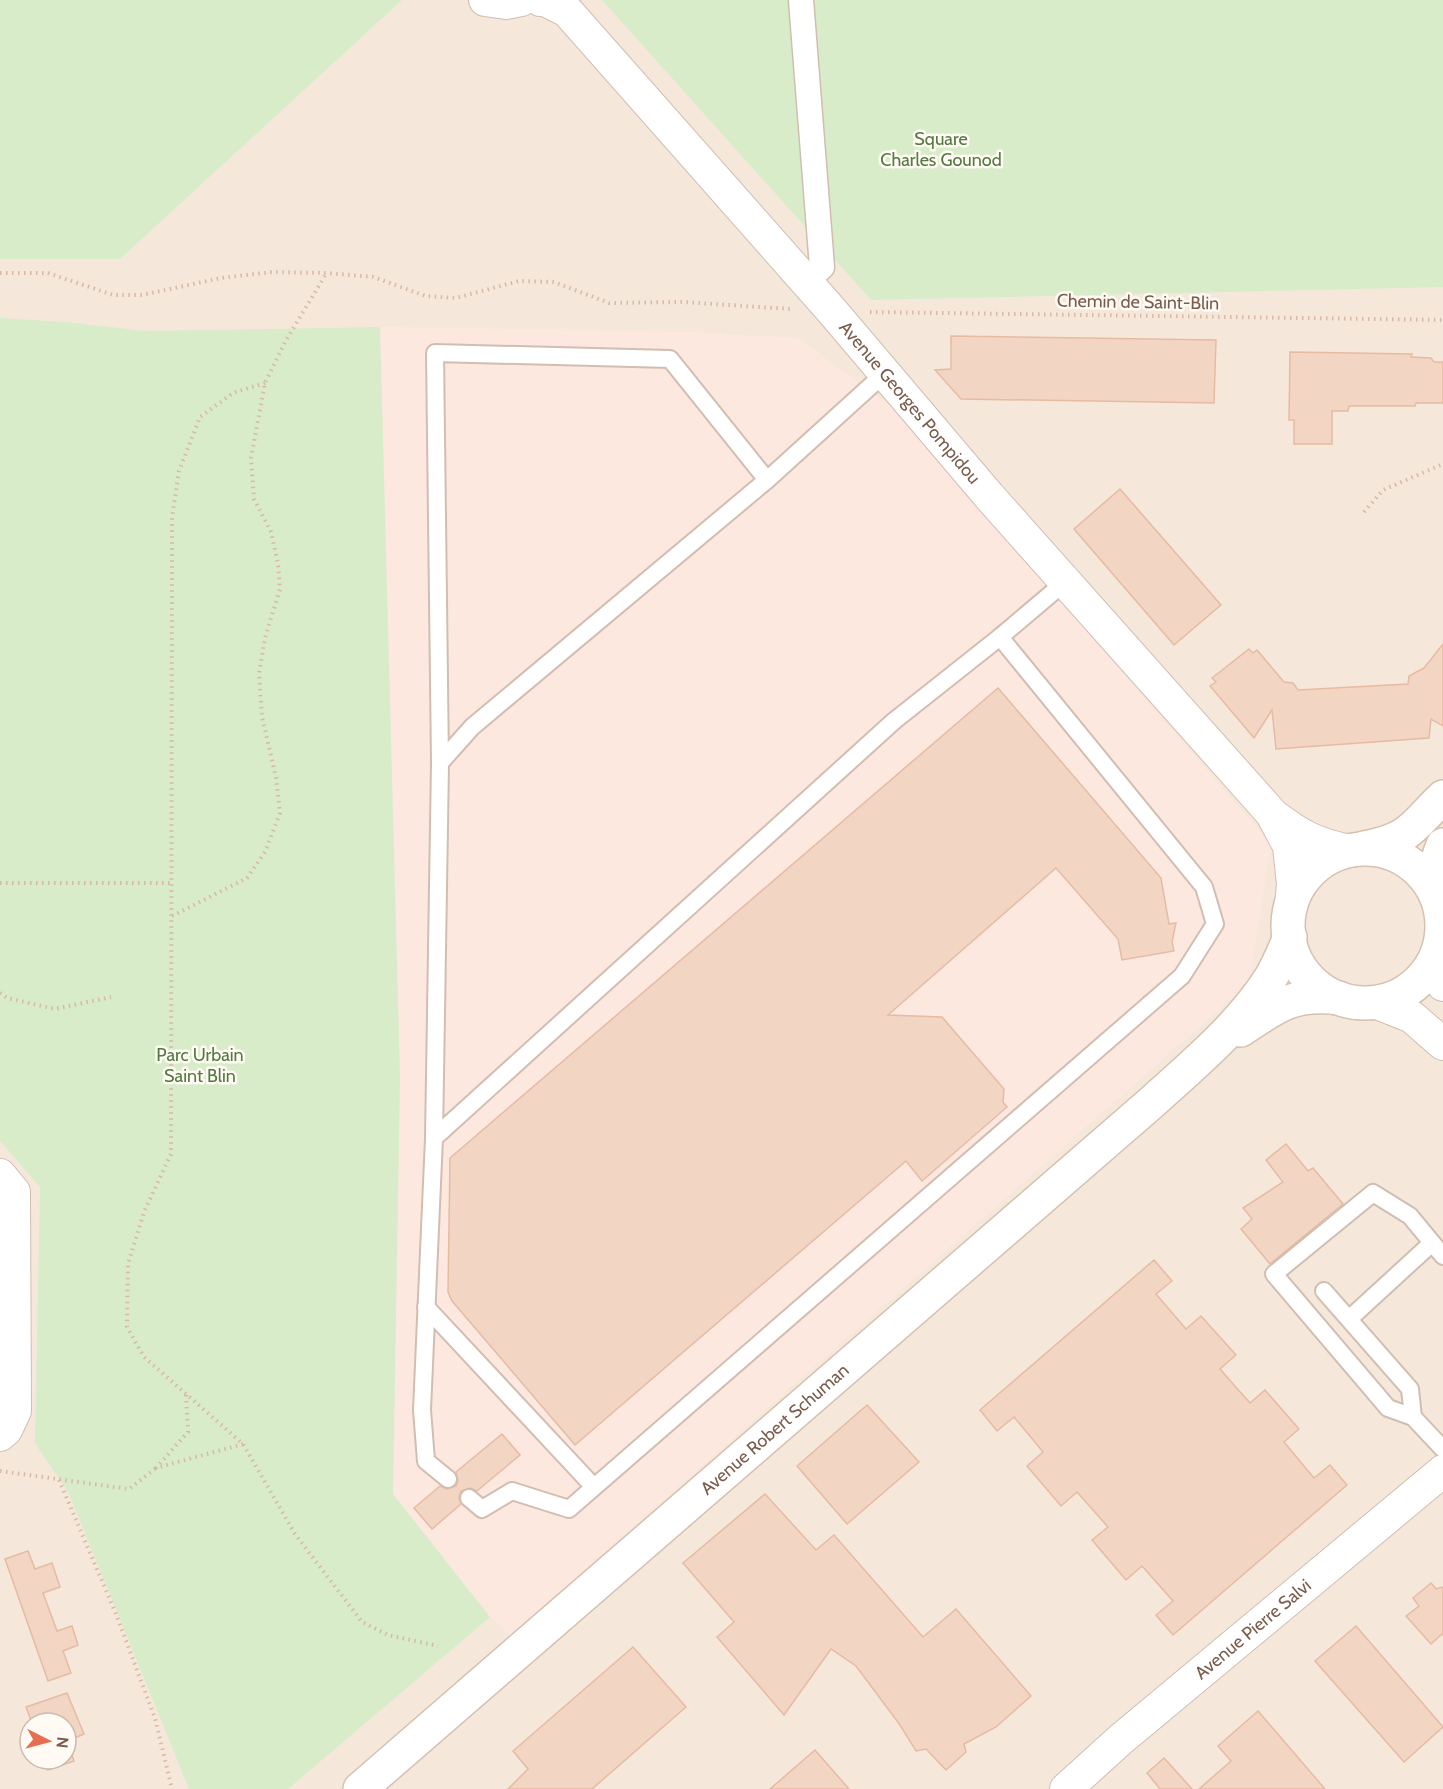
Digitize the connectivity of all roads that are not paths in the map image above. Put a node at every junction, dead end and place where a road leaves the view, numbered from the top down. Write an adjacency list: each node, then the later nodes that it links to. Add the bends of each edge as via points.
1 (485, 0): 2 (street)
2 (521, 0)
3 (540, 0): 5 (street, Avenue Georges Pompidou, via 567,11)
4 (801, 0): 5 (street, via 822,267)
5 (806, 282): 6 (street, Avenue Georges Pompidou)
6 (885, 373): 7 (lane); 8 (street, Avenue Georges Pompidou)
7 (767, 480): 10 (lane, via 471,727); 10 (lane, via 670,359 435,353)
8 (1065, 582): 9 (lane); 12 (street, Avenue Georges Pompidou)
9 (1000, 637): 22 (lane, via 886,728); 33 (lane, via 1204,887 1215,924 1182,976)
10 (440, 763): 22 (lane)
11 (1443, 797): 14 (main road, via 1408,833)
12 (1273, 815): 14 (street, Avenue Georges Pompidou, via 1309,839); 16 (street, Avenue Georges Pompidou, via 1289,846 1293,884)
13 (1443, 845): 15 (main road, via 1435,873)
14 (1357, 850): 15 (main road, via 1387,851 1408,861); 16 (main road, via 1341,852 1321,862 1304,878 1293,898)
15 (1435, 893): 17 (main road, via 1443,919)
16 (1290, 921): 18 (main road, via 1290,944 1299,965 1313,983); 21 (main road, Avenue Robert Schuman, via 1271,977 1224,1035)
17 (1440, 970): 19 (main road, via 1433,964 1399,996)
18 (1339, 998): 19 (main road, via 1354,1003); 21 (main road, Avenue Robert Schuman, via 1318,995 1288,1001)
19 (1377, 1003): 20 (street, via 1412,1017)
20 (1443, 1044)
21 (1189, 1068): 35 (main road, Avenue Robert Schuman)
22 (434, 1138): 26 (lane)
23 (0, 1175): 29 (street, via 14,1192 15,1411)
24 (1438, 1249): 27 (lane); 28 (lane, via 1410,1216 1373,1193 1274,1274 1388,1408)
25 (1324, 1291): 27 (lane)
26 (426, 1307): 32 (lane, via 422,1410 426,1461); 33 (lane)
27 (1349, 1319): 28 (lane, via 1410,1389)
28 (1413, 1417): 30 (lane)
29 (0, 1435)
30 (1443, 1449)
31 (1443, 1471): 36 (street, Avenue Pierre Salvi)
32 (448, 1479)
33 (594, 1487): 34 (lane, via 569,1509 512,1491 482,1509)
34 (469, 1498)
35 (360, 1789)
36 (1066, 1789)

